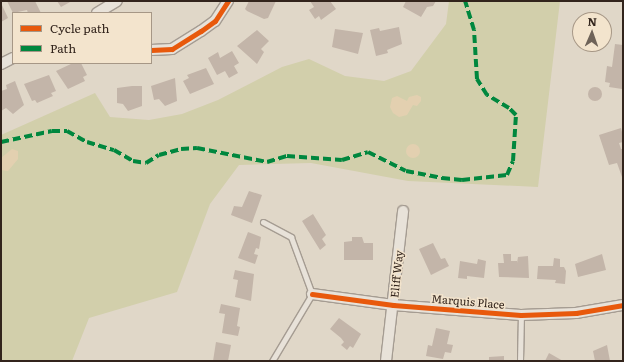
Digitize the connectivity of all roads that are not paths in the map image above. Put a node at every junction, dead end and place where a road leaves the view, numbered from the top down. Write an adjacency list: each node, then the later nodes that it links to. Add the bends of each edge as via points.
1 (117, 1): 3 (street)
2 (228, 1): 4 (street, via 215,21 201,31 172,49)
3 (103, 12)
4 (152, 50)
5 (12, 58): 6 (street)
6 (1, 64)
7 (403, 211): 10 (street, Eliff Way)
8 (263, 222): 9 (lane, via 291,237)
9 (312, 294): 10 (street, Marquis Place); 13 (lane)
10 (393, 305): 12 (street, Marquis Place); 14 (street, Eliff Way)
11 (623, 305): 12 (street, Marquis Place, via 576,313)
12 (521, 315): 15 (lane)
13 (272, 361)
14 (386, 361)
15 (520, 361)

